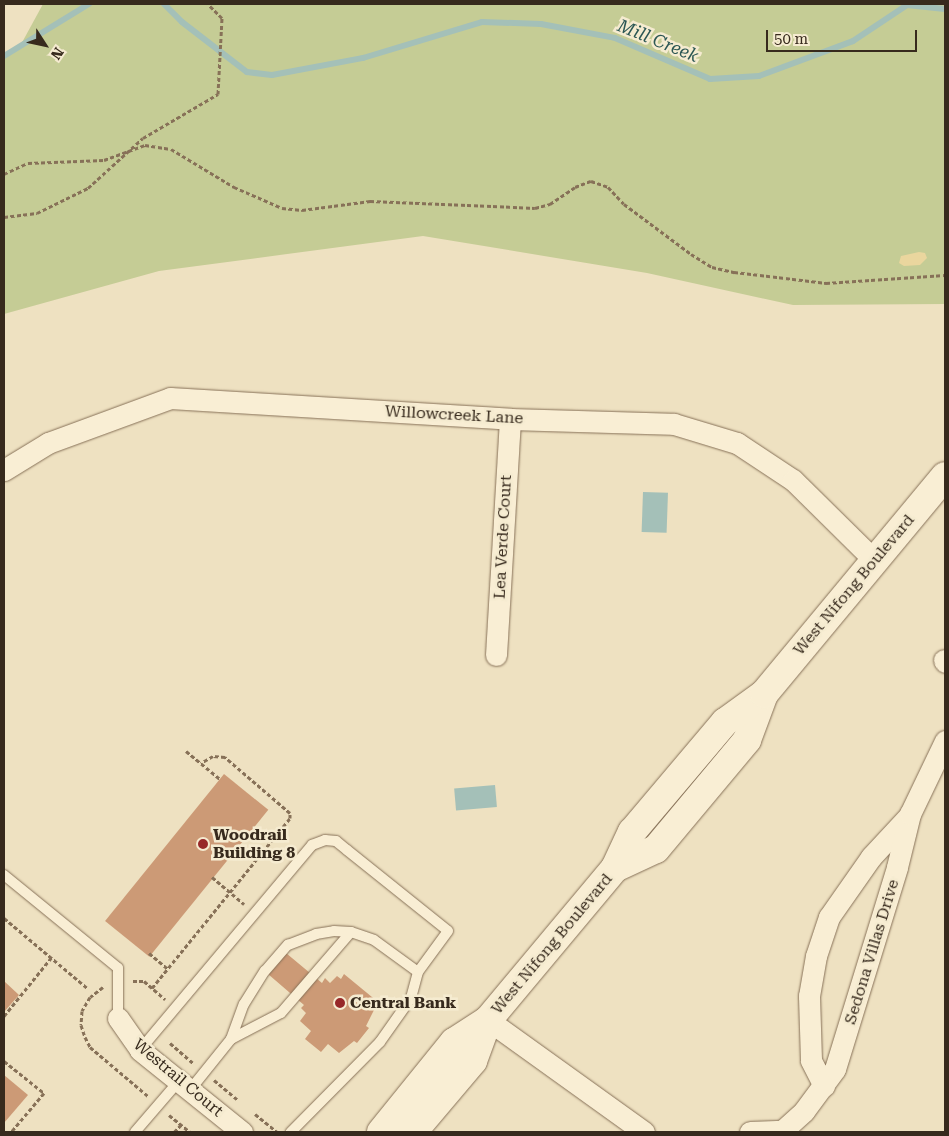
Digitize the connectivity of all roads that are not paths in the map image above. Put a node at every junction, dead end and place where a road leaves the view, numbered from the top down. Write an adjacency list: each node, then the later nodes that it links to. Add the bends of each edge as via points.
1 (510, 419): 2 (street, Willowcreek Lane, via 170,398 48,443); 4 (street, Willowcreek Lane, via 674,424 738,443 793,480); 5 (street, Lea Verde Court)
2 (4, 470)
3 (945, 476): 4 (main road, West Nifong Boulevard)
4 (874, 560): 12 (main road, West Nifong Boulevard, via 764,694 725,722 632,832 615,868)
5 (496, 655)
6 (945, 741): 7 (street, Sedona Villas Drive)
7 (910, 814): 16 (street, Sedona Villas Drive, via 870,961 835,1069); 16 (street, Sedona Villas Drive, via 871,857 829,917 816,956 809,996 811,1060)
8 (4, 875): 11 (lane, via 118,968)
9 (351, 932): 10 (lane, via 374,940); 13 (lane, via 281,1013); 13 (lane, via 316,934 288,945 265,971 244,1004)
10 (418, 972): 14 (lane, via 448,932 336,841 325,840 312,845); 20 (lane, via 411,998 380,1042)
11 (118, 1018): 14 (street, Westrail Court)
12 (488, 1020): 21 (main road, West Nifong Boulevard, via 454,1042); 22 (main road, West Nifong Boulevard, via 473,1061); 23 (street)
13 (231, 1039): 15 (lane, via 205,1072)
14 (140, 1050): 15 (street, Westrail Court)
15 (184, 1086): 18 (lane); 19 (street, Westrail Court)
16 (824, 1086): 17 (street, Sedona Villas Drive, via 804,1112)
17 (782, 1131): 24 (street, Sedona Villas Drive)
18 (135, 1132)
19 (242, 1132)
20 (291, 1132)
21 (380, 1132)
22 (413, 1132)
23 (644, 1132)
24 (750, 1132)

